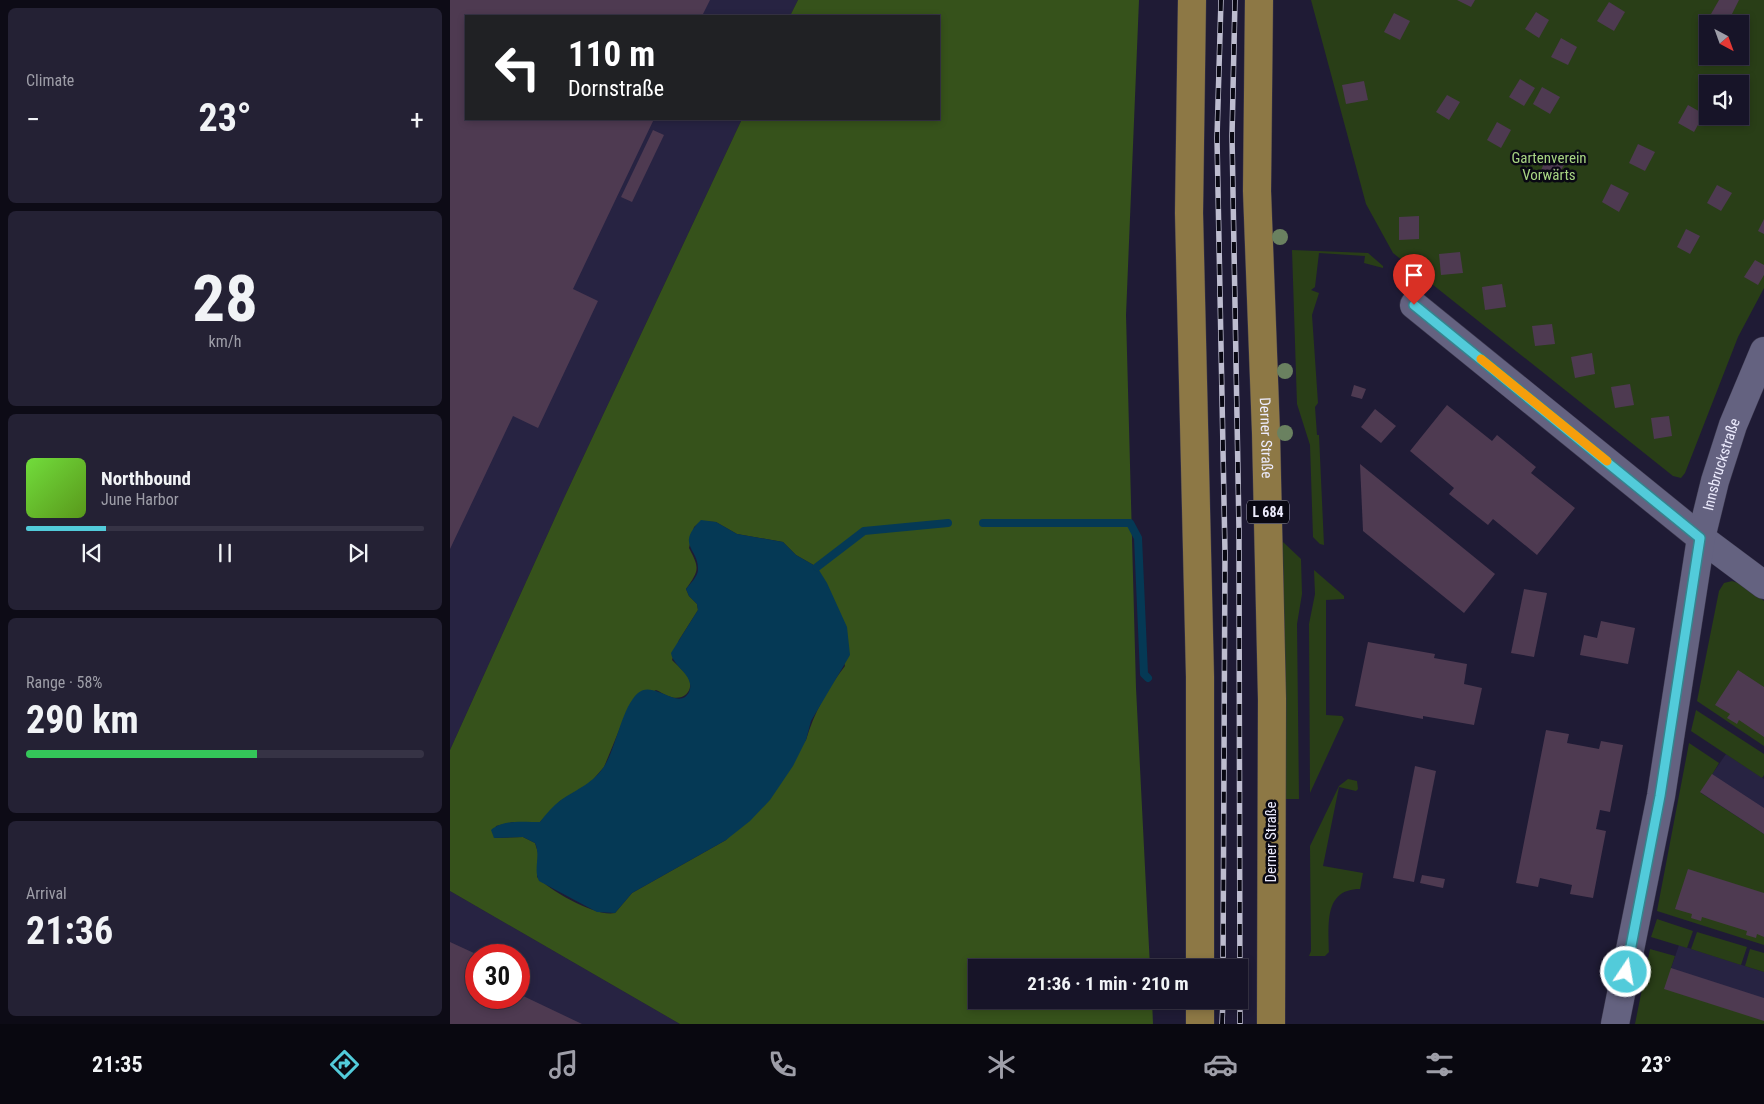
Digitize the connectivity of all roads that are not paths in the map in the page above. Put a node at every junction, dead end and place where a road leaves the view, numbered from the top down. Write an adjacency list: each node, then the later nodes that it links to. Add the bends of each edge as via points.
1 (1192, 0): 7 (main road, via 1189,213 1199,657)
2 (1259, 0): 10 (main road, Derner Straße / L 684, via 1257,192 1272,699)
3 (1414, 305): 5 (street)
4 (1764, 351): 5 (street, Innsbruckstraße, via 1733,425)
5 (1700, 538): 6 (street); 11 (street, Innsbruckstraße, via 1660,796)
6 (1764, 585)
7 (1200, 959)
8 (1200, 1009): 9 (main road)
9 (1200, 1024)
10 (1271, 1024)
11 (1615, 1024)

